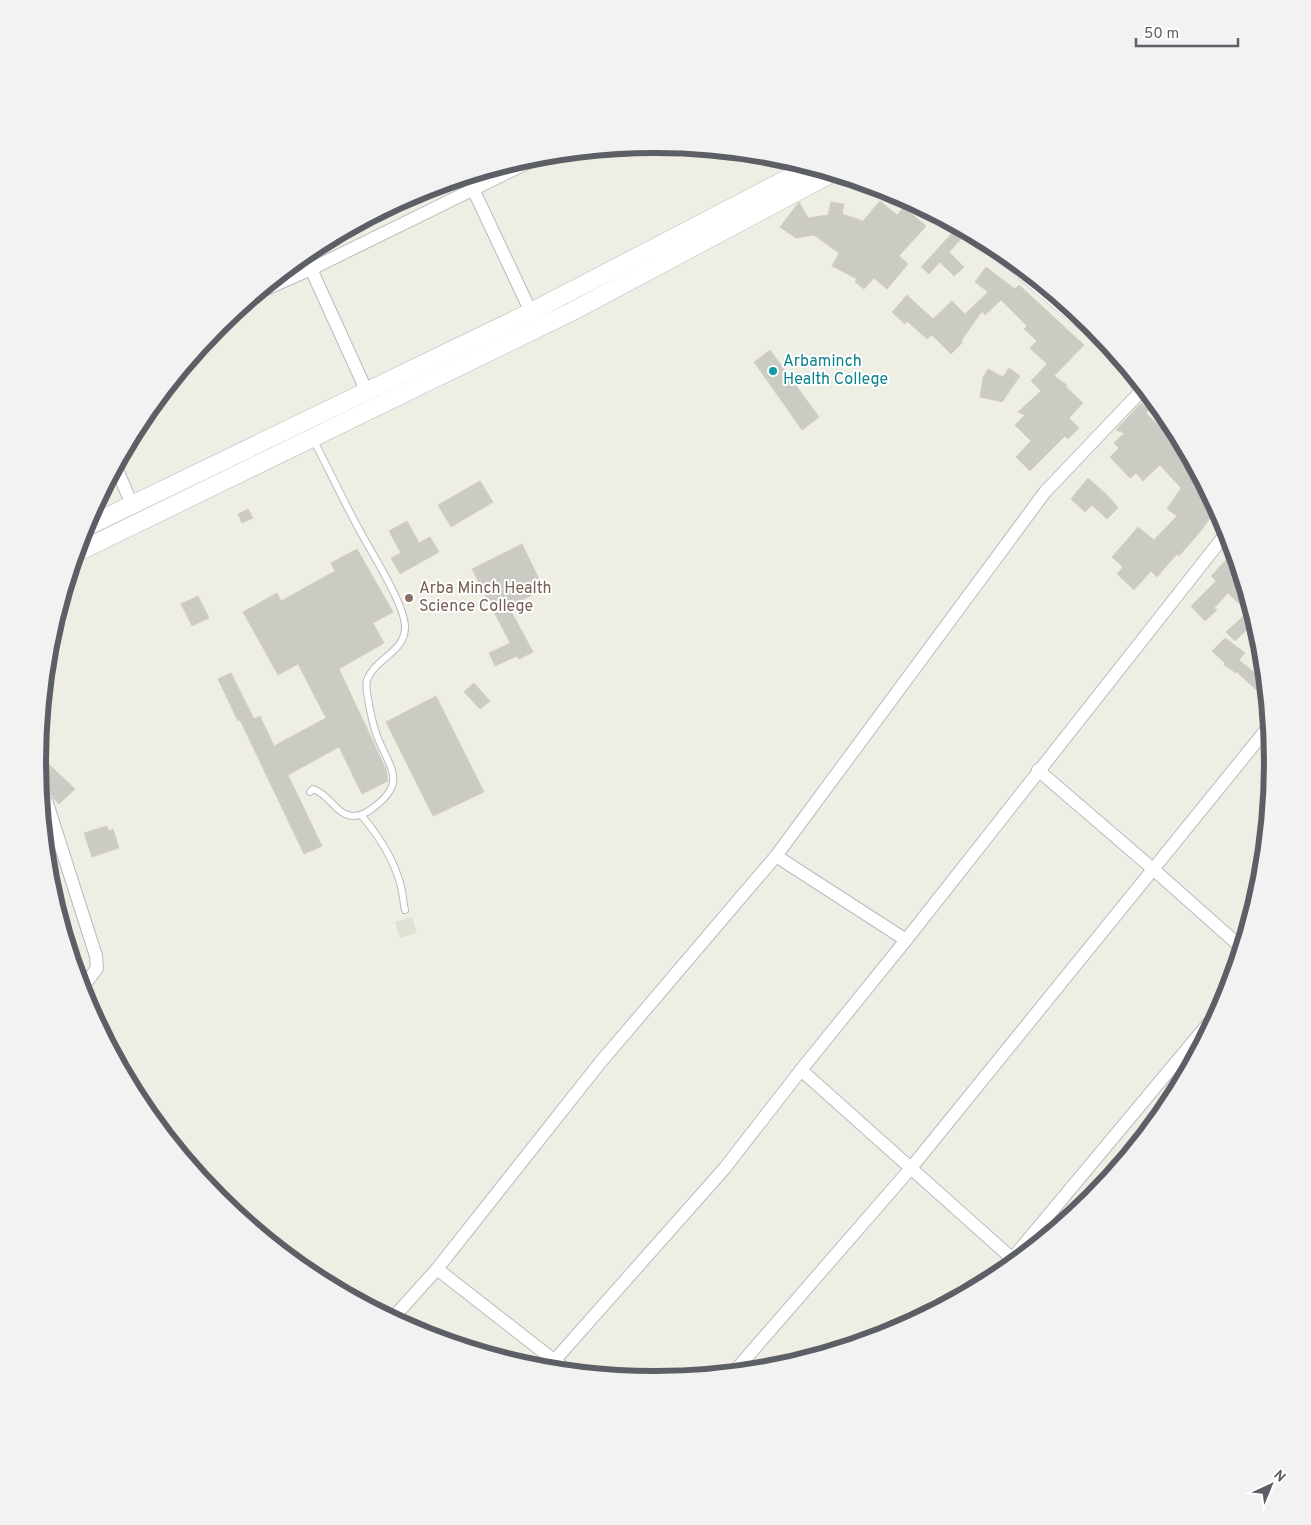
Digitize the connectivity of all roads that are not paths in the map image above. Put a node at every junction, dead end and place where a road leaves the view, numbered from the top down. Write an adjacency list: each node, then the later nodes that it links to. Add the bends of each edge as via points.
1 (509, 171): 4 (street)
2 (802, 171): 7 (main road)
3 (824, 177): 11 (main road, via 573,312)
4 (473, 189): 5 (street); 7 (street)
5 (311, 268): 6 (street); 8 (street)
6 (281, 282)
7 (531, 312): 8 (main road)
8 (367, 392): 10 (main road)
9 (1140, 393): 22 (street, via 1045,492)
10 (305, 422): 11 (lane); 13 (main road)
11 (313, 438): 16 (main road); 21 (lane, via 386,580 405,626 403,638 367,681 377,735 394,779 381,801)
12 (119, 474): 13 (street)
13 (132, 505): 14 (main road)
14 (96, 522)
15 (1221, 538): 18 (street)
16 (86, 548)
17 (1263, 733): 23 (street)
18 (1038, 770): 23 (street); 25 (street)
19 (310, 792): 21 (lane, via 313,789 322,792 346,815)
20 (48, 807): 27 (street, via 96,956 97,968)
21 (362, 816): 24 (lane, via 377,834 394,868 401,884)
22 (776, 856): 25 (street); 33 (street, via 598,1064)
23 (1153, 868): 26 (street); 30 (street)
24 (405, 910)
25 (906, 940): 29 (street)
26 (1237, 943)
27 (87, 980)
28 (1202, 1031): 31 (street)
29 (801, 1070): 30 (street); 36 (street, via 724,1168)
30 (911, 1168): 32 (street); 37 (street)
31 (1025, 1247)
32 (1011, 1257)
33 (437, 1269): 34 (street); 35 (street)
34 (397, 1314)
35 (546, 1362)
36 (552, 1363)
37 (739, 1366)

